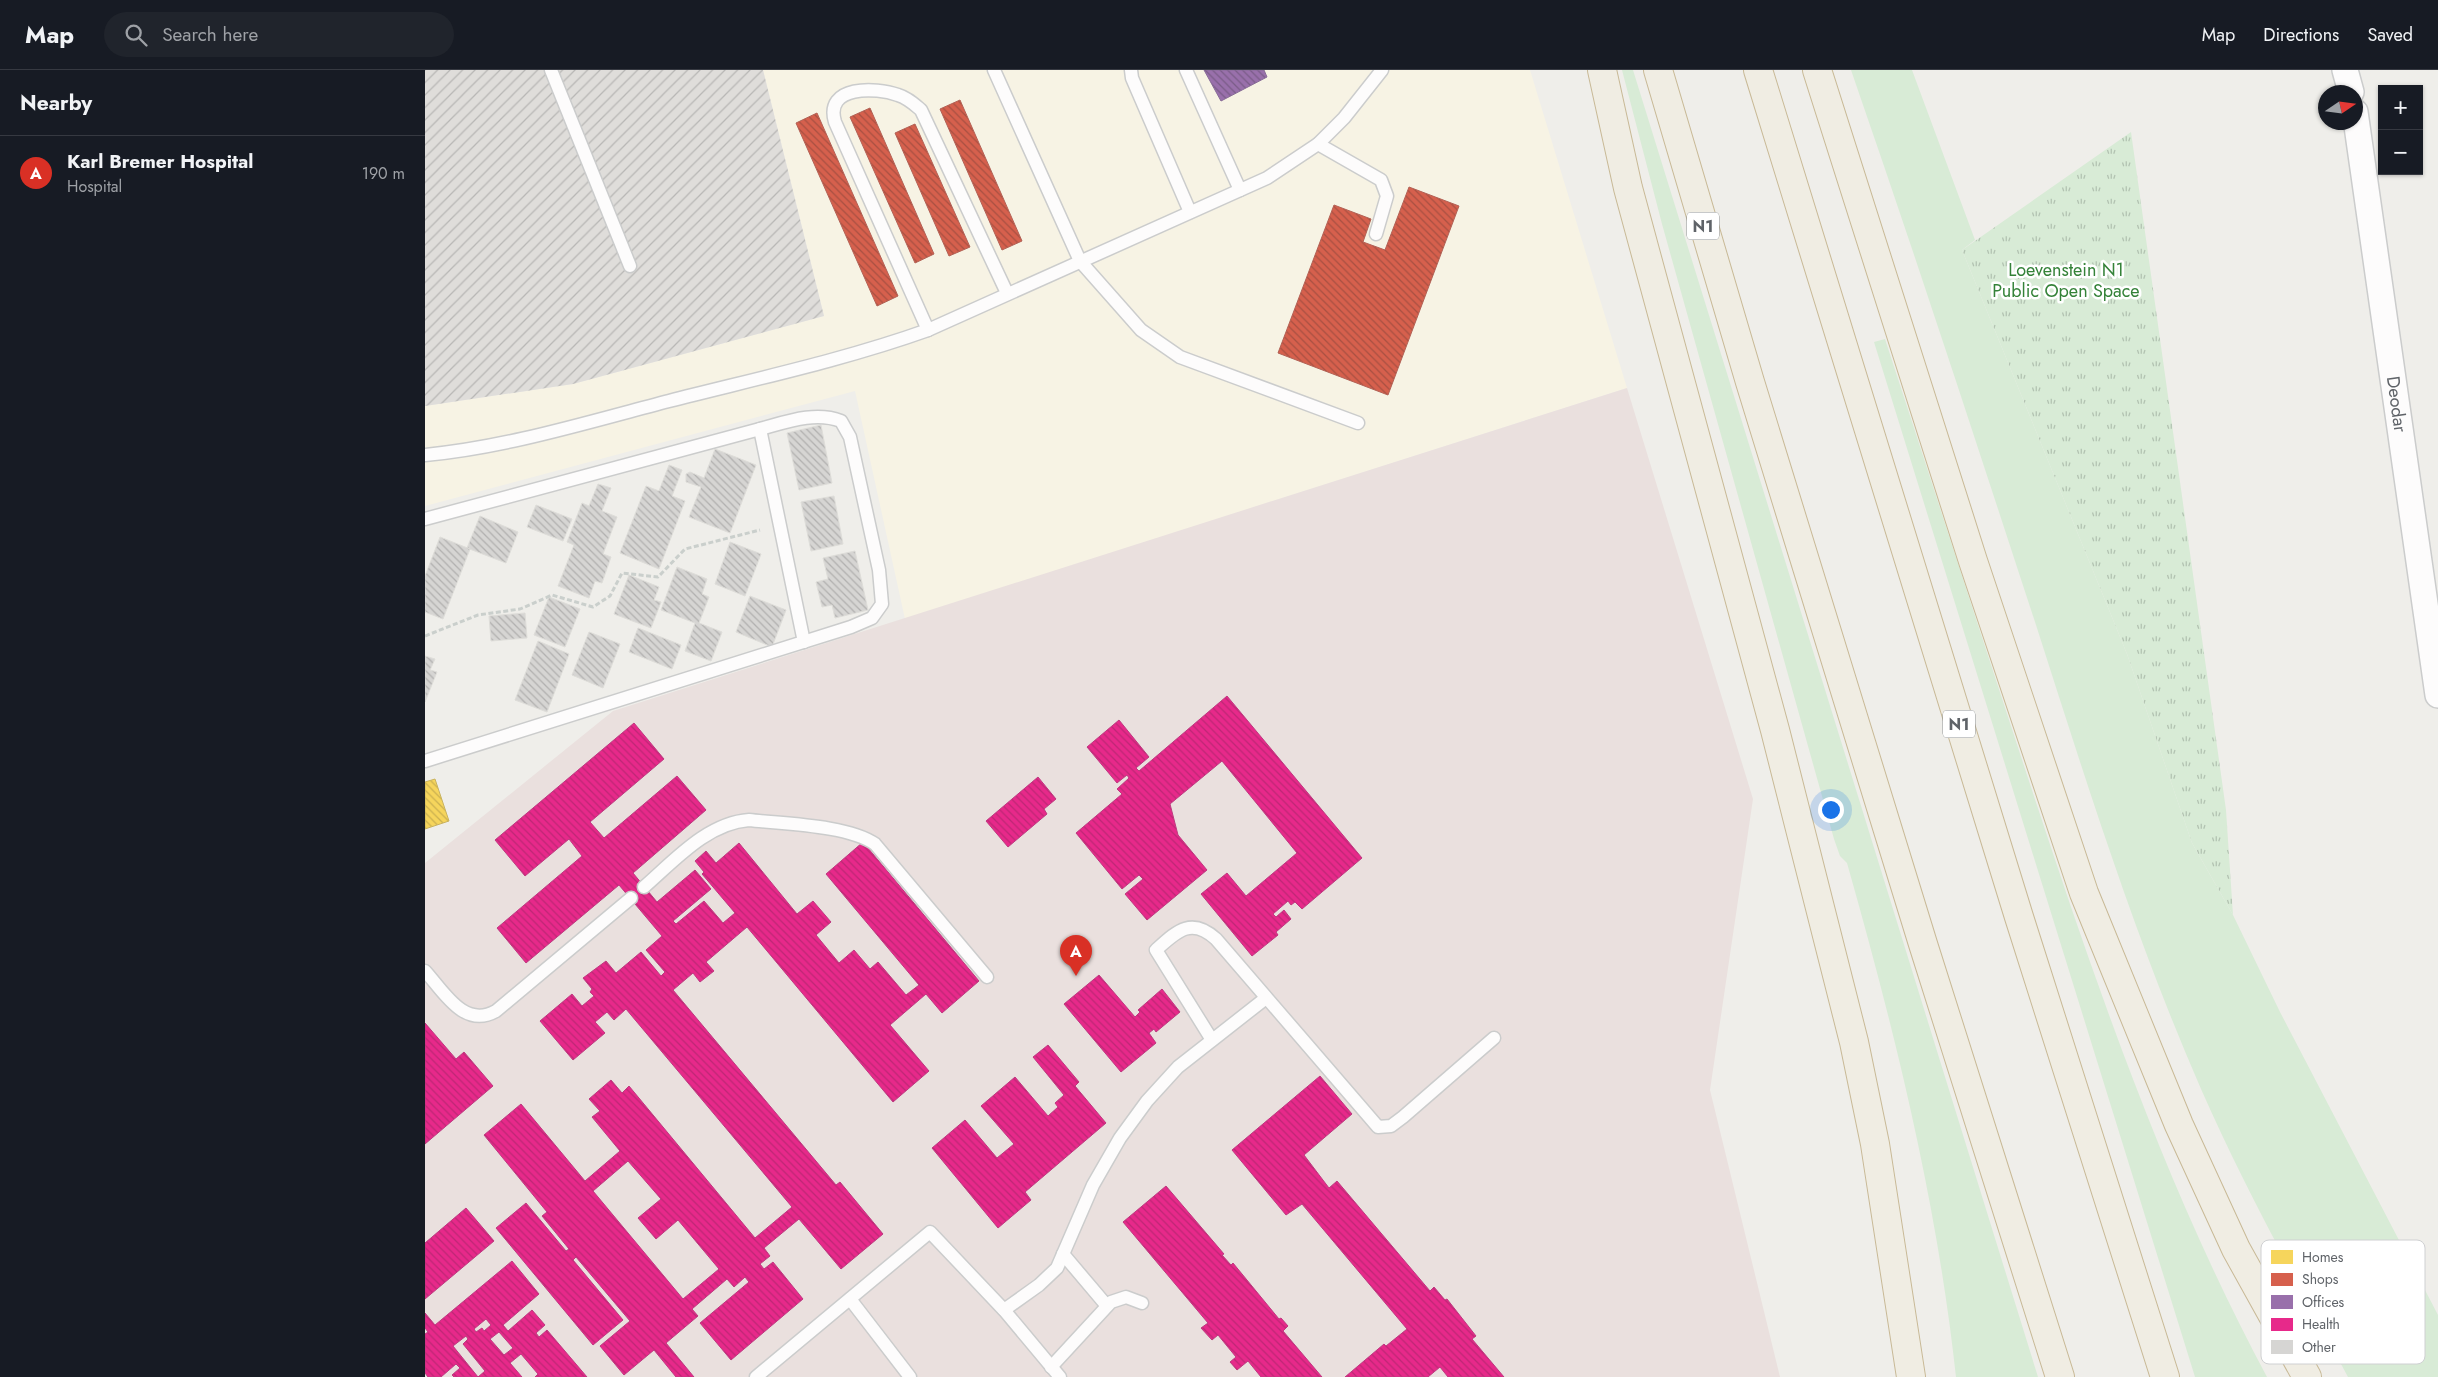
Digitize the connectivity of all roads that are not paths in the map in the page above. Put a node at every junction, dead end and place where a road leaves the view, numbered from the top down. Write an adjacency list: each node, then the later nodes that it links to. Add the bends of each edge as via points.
1 (551, 70): 18 (lane)
2 (1131, 70): 15 (lane)
3 (1186, 70): 14 (lane)
4 (1602, 70): 45 (highway, via 1628,188 1775,730 1854,1042 1875,1144)
5 (1658, 70): 46 (highway, N1, via 1846,696)
6 (1758, 70): 47 (highway, N1, via 2019,917)
7 (1817, 70): 36 (highway, via 1973,561 2084,893 2179,1125)
8 (2345, 70): 11 (street)
9 (993, 71): 17 (lane)
10 (1380, 71): 13 (lane, via 1344,118)
11 (2349, 85)
12 (2358, 130): 26 (street, Deodar)
13 (1318, 144): 14 (lane, via 1274,174); 16 (lane, via 1381,180 1387,196)
14 (1240, 190): 15 (lane)
15 (1190, 212): 17 (lane)
16 (1376, 234)
17 (1080, 261): 19 (lane); 21 (lane, via 1141,330 1168,351)
18 (630, 266)
19 (1007, 293): 20 (lane); 20 (lane, via 921,110 900,95 880,90 859,90 847,94 836,102 835,122)
20 (928, 330): 23 (lane, via 831,360 500,445)
21 (1358, 423)
22 (760, 429): 24 (lane); 25 (lane); 25 (lane, via 807,418 832,417 841,421 850,437 861,483 882,589 882,604 873,618)
23 (425, 455)
24 (425, 519)
25 (804, 642): 27 (lane)
26 (2438, 695)
27 (425, 761)
28 (644, 887): 31 (lane, via 699,841 739,820 847,832 866,837 875,844)
29 (631, 898): 30 (lane, via 488,1016 478,1018 461,1010)
30 (425, 971)
31 (987, 977)
32 (1266, 998): 33 (lane, via 1374,1124 1383,1128 1403,1117); 34 (lane); 34 (lane, via 1209,932 1192,927 1175,934 1156,950)
33 (1494, 1038)
34 (1212, 1040): 35 (lane, via 1178,1067 1120,1138 1093,1184)
35 (1063, 1254): 39 (lane); 40 (lane, via 1057,1268)
36 (2261, 1293)
37 (850, 1298): 40 (lane, via 930,1232); 43 (lane); 44 (lane)
38 (1142, 1303): 39 (lane, via 1126,1297)
39 (1107, 1306): 42 (lane)
40 (1004, 1310): 42 (lane)
41 (2300, 1364): 48 (highway)
42 (1056, 1372)
43 (756, 1377)
44 (910, 1377)
45 (1911, 1377)
46 (2060, 1377)
47 (2165, 1377)
48 (2307, 1377)

